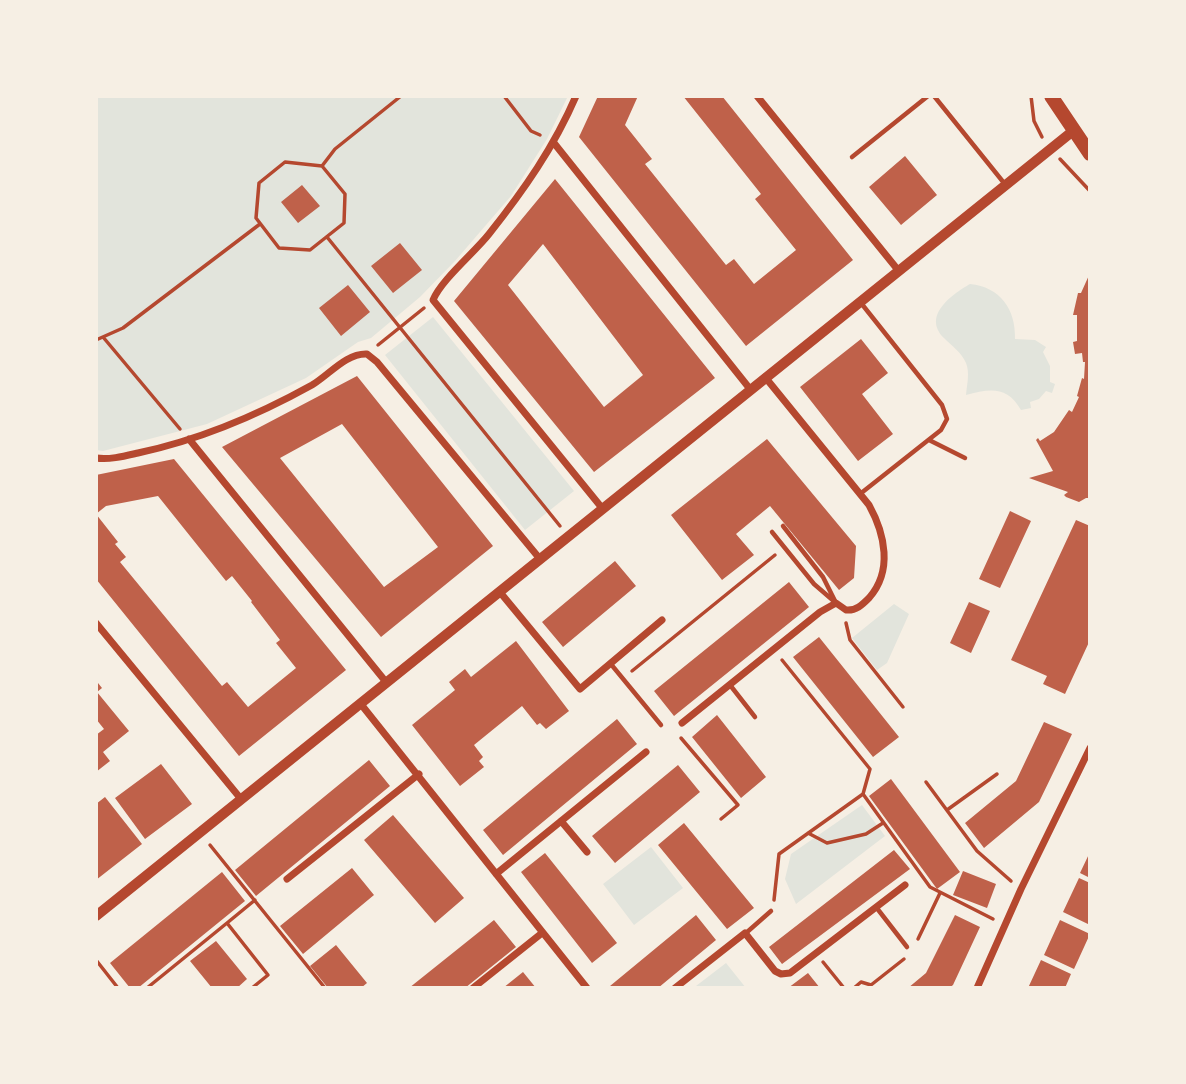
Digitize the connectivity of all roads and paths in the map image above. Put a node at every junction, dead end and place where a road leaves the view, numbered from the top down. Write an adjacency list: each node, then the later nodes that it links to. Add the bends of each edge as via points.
1 (401, 96): 15 (path, via 335,149)
2 (504, 96): 11 (path, via 531,131)
3 (576, 96): 11 (street)
4 (757, 96): 20 (street)
5 (928, 96): 13 (lane)
6 (934, 96): 16 (lane)
7 (1031, 96): 10 (path)
8 (1051, 96): 9 (main road)
9 (1073, 131): 12 (main road); 16 (street)
10 (1039, 133)
11 (554, 143): 21 (street, via 488,236); 28 (street)
12 (1090, 154)
13 (852, 157)
14 (1062, 161): 17 (path)
15 (322, 166): 18 (path, via 285,162 259,183 256,218); 19 (path, via 345,194 344,223)
16 (1005, 184): 20 (street)
17 (1090, 191)
18 (260, 224): 19 (path, via 279,248 310,250); 24 (path, via 123,328)
19 (327, 237): 23 (path)
20 (898, 270): 22 (street)
21 (433, 300): 23 (path); 34 (street)
22 (859, 301): 27 (street); 30 (lane, via 946,412 946,426)
23 (401, 327): 26 (path); 37 (path)
24 (103, 337): 25 (path); 29 (path)
25 (96, 340)
26 (367, 354): 29 (street, via 354,356 321,380 274,404); 39 (street)
27 (765, 377): 28 (street); 33 (street)
28 (750, 389): 34 (street)
29 (189, 439): 31 (street); 48 (street)
30 (929, 440): 32 (lane); 33 (lane)
31 (96, 458)
32 (965, 458)
33 (860, 494): 42 (street, via 878,525 884,563 876,590 857,608)
34 (602, 508): 37 (street)
35 (783, 526): 41 (lane)
36 (772, 533): 41 (lane)
37 (568, 536): 39 (street)
38 (776, 555): 47 (path)
39 (540, 559): 40 (street)
40 (499, 592): 46 (street, via 580,689); 48 (street)
41 (836, 603): 42 (street); 45 (street)
42 (846, 610): 51 (path, via 850,640)
43 (662, 620): 46 (street)
44 (96, 623): 62 (street)
45 (774, 649): 49 (street); 61 (path, via 870,769)
46 (610, 663): 54 (lane)
47 (630, 672)
48 (386, 682): 50 (street)
49 (730, 685): 52 (lane); 53 (street)
50 (360, 703): 58 (street); 62 (street)
51 (903, 707)
52 (755, 717)
53 (682, 723)
54 (661, 725)
55 (680, 736): 64 (path, via 738,805)
56 (1090, 748): 73 (street)
57 (646, 752): 65 (street)
58 (419, 774): 70 (street); 71 (street)
59 (997, 774): 63 (path)
60 (926, 782): 63 (path)
61 (863, 794): 66 (path); 68 (path)
62 (241, 799): 67 (street)
63 (947, 810): 73 (path, via 977,852)
64 (721, 819)
65 (561, 821): 69 (street); 70 (street)
66 (883, 823): 68 (path, via 866,834 827,843); 79 (path, via 930,887)
67 (200, 832): 74 (path); 77 (street)
68 (807, 833): 76 (path, via 779,854)
69 (587, 852)
70 (496, 874): 80 (street)
71 (287, 879)
72 (905, 885): 75 (street)
73 (1021, 889): 79 (street)
74 (255, 900): 78 (path); 88 (path)
75 (876, 907): 81 (street, via 790,973 775,971); 82 (lane)
76 (771, 911): 81 (lane)
77 (96, 916)
78 (227, 923): 86 (path); 87 (path, via 268,975)
79 (1005, 925): 93 (street)
80 (542, 933): 89 (street); 90 (street)
81 (745, 933): 91 (street)
82 (907, 947)
83 (96, 960): 85 (path)
84 (822, 961): 92 (path)
85 (118, 988)
86 (148, 988)
87 (252, 988)
88 (326, 988)
89 (473, 988)
90 (587, 988)
91 (676, 988)
92 (844, 988)
93 (976, 988)

